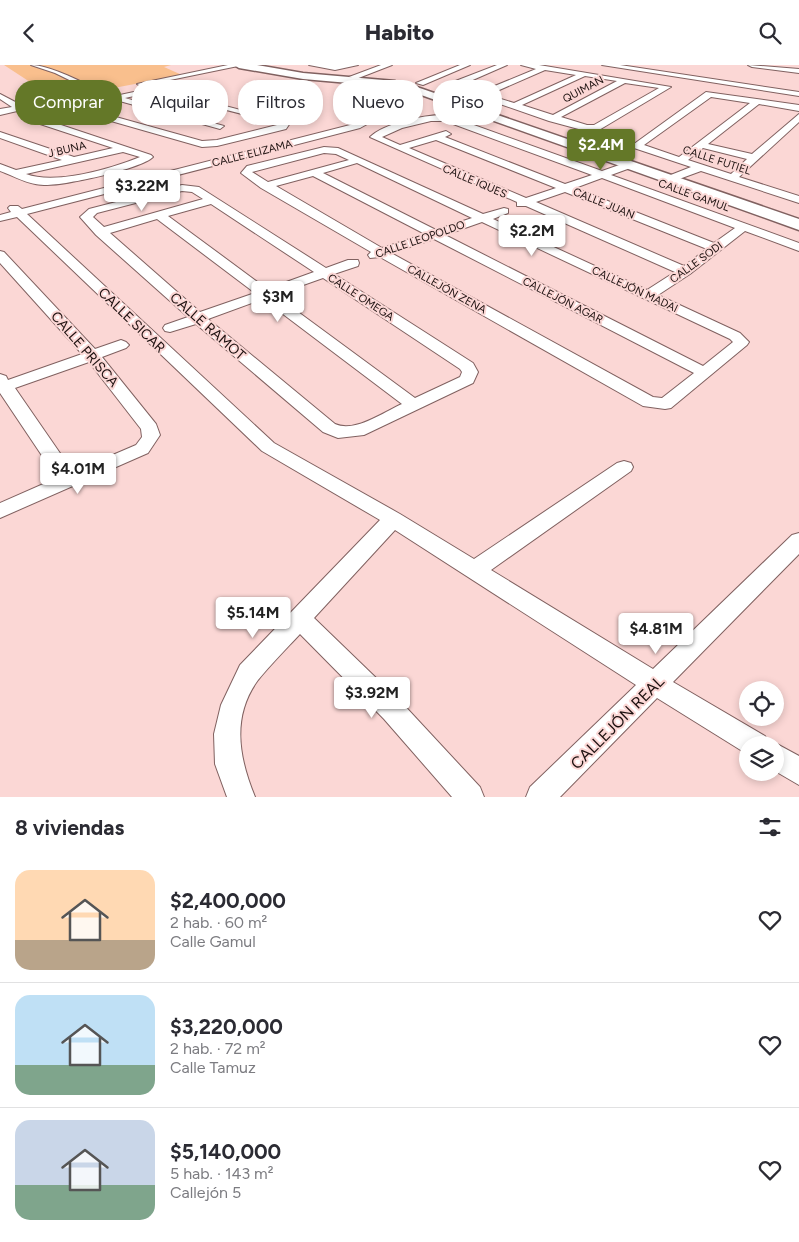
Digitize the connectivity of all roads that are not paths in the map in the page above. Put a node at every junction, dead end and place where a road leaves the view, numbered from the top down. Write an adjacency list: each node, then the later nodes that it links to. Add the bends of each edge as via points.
1 (33, 65): 16 (lane)
2 (239, 65): 13 (street); 23 (street)
3 (257, 65): 13 (street)
4 (354, 65): 13 (street)
5 (388, 65): 15 (street)
6 (466, 65): 19 (street)
7 (503, 65): 20 (street)
8 (525, 65): 11 (street)
9 (606, 65): 26 (street)
10 (752, 65): 12 (street)
11 (544, 68): 14 (street); 22 (street)
12 (798, 70)
13 (318, 71): 15 (street); 17 (street)
14 (584, 74): 21 (street); 25 (street)
15 (353, 77): 18 (street)
16 (74, 80)
17 (371, 80)
18 (371, 80)
19 (423, 80)
20 (466, 80)
21 (625, 80): 33 (street, QUIMAN); 45 (street, via 667,87 596,128)
22 (502, 86)
23 (122, 88)
24 (423, 91): 44 (street)
25 (543, 94): 28 (street); 44 (street)
26 (799, 95)
27 (0, 96): 34 (street)
28 (552, 96)
29 (122, 97): 36 (street, via 160,91)
30 (122, 100): 49 (street)
31 (570, 101): 33 (street)
32 (758, 101): 35 (street); 59 (street); 67 (street, CALLE FUTIEL, via 709,94 637,146)
33 (579, 104): 45 (street, QUIMAN)
34 (15, 107)
35 (799, 108)
36 (238, 110)
37 (0, 112): 38 (street)
38 (15, 112)
39 (502, 113): 44 (street)
40 (533, 113): 44 (street); 44 (street); 45 (street)
41 (15, 115): 46 (street)
42 (799, 117): 63 (street)
43 (423, 118): 54 (street, CALLE GAMUL, via 438,117)
44 (508, 118): 68 (street); 78 (street)
45 (552, 119)
46 (0, 121)
47 (122, 122): 56 (street, via 177,137)
48 (238, 122): 49 (street)
49 (229, 124): 56 (street)
50 (59, 125): 61 (street)
51 (284, 125): 57 (street)
52 (362, 125): 60 (street, CALLE ELIZAMA)
53 (379, 125): 62 (street, CALLE IQUES, via 375,137)
54 (471, 127): 58 (street); 76 (street, CALLE GAMUL)
55 (0, 135): 65 (street)
56 (197, 135): 57 (street, via 209,144)
57 (244, 136): 60 (street)
58 (437, 137): 62 (street); 82 (street, CALLE JUAN)
59 (701, 145): 63 (street); 67 (street)
60 (264, 147): 64 (street); 79 (street, CALLE ELIZAMA)
61 (124, 148): 65 (street, J BUNA); 71 (street, via 148,157)
62 (399, 148): 87 (street, CALLE IQUES)
63 (756, 158): 77 (street)
64 (288, 159): 66 (street, CALLEJÓN MADAI, via 324,150 338,151); 81 (street, CALLEJÓN ZENA, via 251,168 246,173)
65 (72, 160): 74 (street, J BUNA)
66 (358, 160): 73 (street); 91 (street, CALLEJÓN MADAI)
67 (680, 161): 70 (street, CALLE FUTIEL)
68 (629, 165): 76 (street, CALLE LEOPOLDO); 78 (street)
69 (0, 167): 74 (street)
70 (700, 168): 72 (street, CALLE FUTIEL); 78 (street)
71 (105, 170): 75 (street); 79 (street)
72 (710, 171): 77 (street, CALLE FUTIEL); 78 (street)
73 (314, 172): 81 (street); 96 (street, CALLEJÓN AGAR)
74 (16, 173): 75 (street, via 37,181 56,181)
75 (93, 173): 79 (street)
76 (603, 175): 82 (street, CALLE LEOPOLDO); 94 (street, CALLE GAMUL)
77 (732, 177): 84 (street, CALLE FUTIEL)
78 (678, 180): 92 (street); 93 (street)
79 (116, 184): 83 (street); 86 (street); 88 (street, CALLE ELIZAMA)
80 (799, 185): 84 (street)
81 (265, 186): 99 (street, CALLEJÓN ZENA)
82 (567, 188): 87 (street, CALLE LEOPOLDO); 98 (street, CALLE JUAN)
83 (143, 198): 85 (street, CALLE OMEGA, via 191,188); 86 (street)
84 (794, 198)
85 (213, 200): 89 (street); 102 (street, CALLE OMEGA)
86 (130, 201): 95 (street, CALLE RAMOT, via 88,213 86,217)
87 (515, 207): 91 (street, CALLE LEOPOLDO); 101 (street, CALLE IQUES)
88 (11, 211): 90 (street, CALLE ELIZAMA); 115 (street, CALLE SICAR, via 249,431 294,464)
89 (159, 215): 95 (street); 103 (street)
90 (0, 218)
91 (481, 218): 96 (street, CALLE LEOPOLDO); 104 (street, CALLEJÓN MADAI)
92 (799, 219)
93 (799, 225)
94 (743, 227): 97 (street, CALLE GAMUL); 98 (street, CALLE SODI)
95 (100, 231): 105 (street, CALLE RAMOT)
96 (434, 234): 99 (street, CALLE LEOPOLDO); 109 (street, CALLEJÓN AGAR)
97 (799, 247)
98 (716, 248): 101 (street, CALLE SODI)
99 (381, 253): 102 (street, CALLE LEOPOLDO); 109 (street, CALLEJÓN ZENA, via 649,402 657,404 671,400)
100 (1, 258): 108 (street, CALLE PRISCA)
101 (684, 271): 104 (street, CALLE SODI)
102 (325, 273): 103 (street, CALLE LEOPOLDO); 111 (street, CALLE OMEGA, via 466,365 470,371 467,380)
103 (264, 295): 105 (street, CALLE LEOPOLDO); 111 (street)
104 (648, 295): 109 (street, CALLEJÓN MADAI, via 748,340)
105 (198, 318): 106 (street, CALLE LEOPOLDO); 111 (street, CALLE RAMOT, via 329,428 338,432 358,431)
106 (170, 328)
107 (121, 345): 108 (street)
108 (92, 355): 110 (street); 113 (street, CALLE PRISCA, via 150,428 152,435 142,449)
109 (706, 373)
110 (2, 384): 113 (street)
111 (415, 406)
112 (624, 467): 117 (street)
113 (69, 481): 114 (street)
114 (0, 511)
115 (392, 519): 117 (street, CALLE SICAR); 118 (street)
116 (799, 541): 119 (street, CALLEJÓN REAL)
117 (475, 570): 119 (street, CALLE SICAR)
118 (299, 618): 123 (street, via 249,673 233,702 225,742 231,778); 124 (street, via 393,711)
119 (655, 685): 120 (street, CALLE SICAR); 125 (street, CALLEJÓN REAL)
120 (741, 736)
121 (784, 762): 122 (street)
122 (799, 771)
123 (241, 797)
124 (470, 797)
125 (540, 797)

